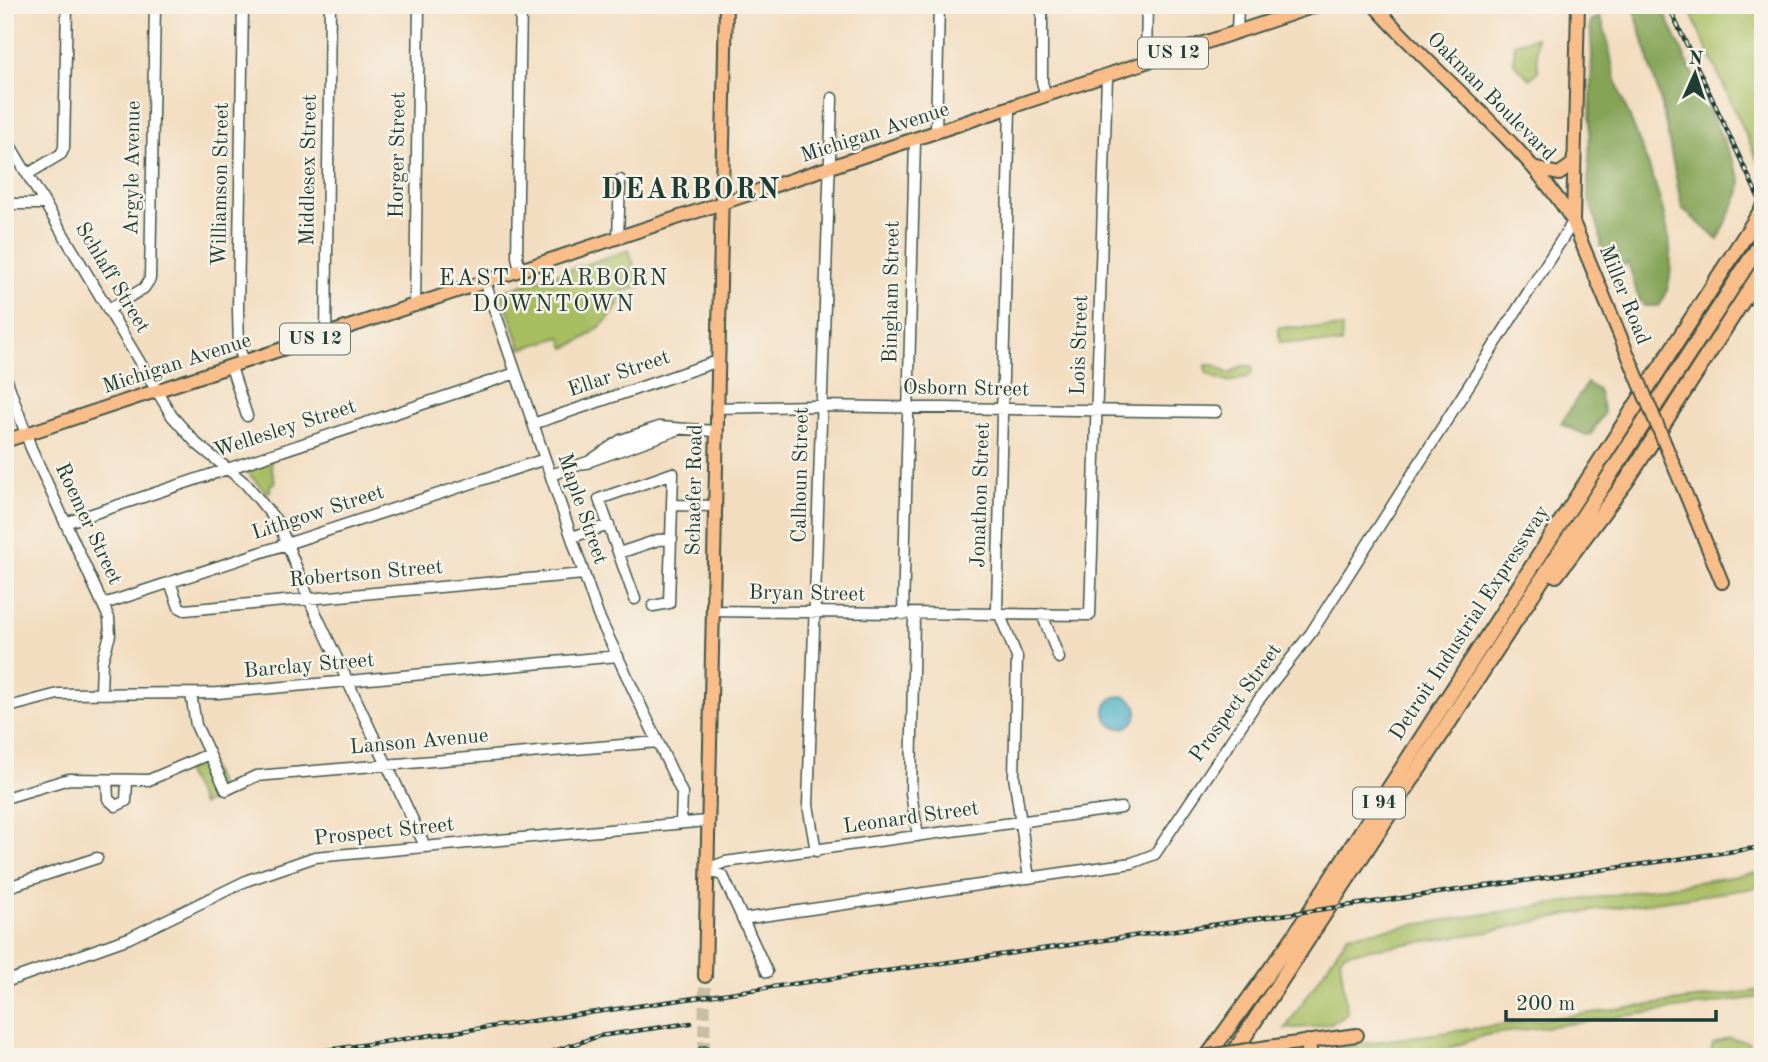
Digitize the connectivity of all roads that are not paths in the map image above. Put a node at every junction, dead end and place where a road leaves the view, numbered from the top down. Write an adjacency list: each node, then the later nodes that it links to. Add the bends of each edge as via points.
1 (67, 5): 27 (street, via 64,148)
2 (155, 5): 40 (street, Argyle Avenue, via 150,279 145,288)
3 (243, 5): 43 (street, Williamson Street)
4 (330, 5): 41 (street, Middlesex Street)
5 (419, 5): 39 (street, Horger Street)
6 (521, 5): 37 (street)
7 (726, 5): 31 (main road, Schaefer Road)
8 (939, 5): 21 (street)
9 (1042, 5): 18 (street)
10 (1147, 5): 16 (street)
11 (1238, 5): 15 (street)
12 (1318, 5): 15 (main road, Michigan Avenue / US 12)
13 (1374, 5): 26 (main road, Oakman Boulevard)
14 (1578, 5): 24 (main road, Miller Road)
15 (1237, 32): 16 (main road, Michigan Avenue / US 12)
16 (1146, 62): 17 (main road, Michigan Avenue / US 12)
17 (1107, 76): 18 (main road, Michigan Avenue / US 12); 51 (street, Lois Street)
18 (1046, 96): 20 (main road, Michigan Avenue / US 12)
19 (832, 98): 25 (street, Calhoun Street)
20 (1010, 108): 21 (main road, Michigan Avenue / US 12); 50 (street, Jonathon Street)
21 (936, 132): 23 (main road, Michigan Avenue / US 12)
22 (5, 137): 27 (street, Schlaff Street)
23 (915, 140): 25 (main road, Michigan Avenue / US 12); 49 (street, Bingham Street)
24 (1575, 152): 26 (main road, via 1573,164 1559,174); 33 (main road, Miller Road)
25 (831, 168): 31 (main road, Michigan Avenue / US 12); 47 (street, Calhoun Street)
26 (1536, 169): 33 (main road, Oakman Boulevard)
27 (28, 174): 30 (street, Schlaff Street)
28 (620, 180): 34 (street)
29 (5, 204): 30 (street)
30 (45, 204): 40 (street, Schlaff Street)
31 (722, 204): 34 (main road, Michigan Avenue / US 12); 42 (main road, Schaefer Road)
32 (1763, 208): 112 (highway, Detroit Industrial Expressway / I 94, via 1291,941)
33 (1573, 222): 71 (main road, Miller Road, bridge); 104 (street, Prospect Street, via 1311,633 1256,702 1155,854 1132,863)
34 (618, 238): 37 (main road, Michigan Avenue / US 12)
35 (1763, 240): 82 (highway, Detroit Industrial Expressway / I 94)
36 (1763, 269): 82 (highway, via 1627,480)
37 (520, 271): 38 (main road, Michigan Avenue / US 12)
38 (485, 282): 39 (main road, Michigan Avenue / US 12); 44 (street, Maple Street)
39 (415, 306): 41 (main road, Michigan Avenue / US 12)
40 (108, 310): 46 (street, Schlaff Street)
41 (326, 335): 43 (main road, Michigan Avenue / US 12)
42 (718, 361): 48 (main road, Schaefer Road); 54 (street, Ellar Street)
43 (237, 365): 46 (main road, Michigan Avenue / US 12); 53 (street, Williamson Street)
44 (516, 373): 54 (street, Maple Street); 59 (street, Wellesley Street)
45 (5, 375): 56 (street, Roemer Street)
46 (156, 391): 56 (main road, Michigan Avenue / US 12); 59 (street, Schlaff Street, via 188,435)
47 (821, 407): 48 (street, Osborn Street); 49 (street, Osborn Street); 77 (street, Calhoun Street)
48 (716, 408): 55 (main road, Schaefer Road)
49 (909, 408): 50 (street, Osborn Street); 78 (street, Bingham Street)
50 (1003, 409): 51 (street, Osborn Street); 79 (street, Jonathon Street)
51 (1097, 410): 52 (street, Osborn Street); 81 (street, Lois Street)
52 (1216, 412)
53 (247, 416)
54 (533, 424): 58 (street, Maple Street)
55 (715, 431): 60 (street, via 681,429); 62 (main road, Schaefer Road)
56 (27, 434): 57 (main road, Michigan Avenue / US 12); 63 (street, Roemer Street)
57 (5, 441)
58 (545, 458): 60 (street, Maple Street); 67 (street, Lithgow Street)
59 (227, 468): 63 (street, Wellesley Street); 67 (street, Schlaff Street, via 256,493)
60 (551, 475): 65 (street, Maple Street)
61 (674, 505): 62 (street); 64 (street, via 673,473 599,499); 66 (street)
62 (714, 506): 76 (main road, Schaefer Road)
63 (65, 523): 74 (street, Roemer Street)
64 (609, 525): 65 (street); 68 (street)
65 (572, 537): 69 (street, Maple Street)
66 (672, 539): 68 (street); 75 (street, via 669,603)
67 (288, 543): 70 (street, Lithgow Street); 72 (street)
68 (619, 553): 73 (street)
69 (584, 574): 72 (street, Robertson Street); 83 (street, Maple Street)
70 (170, 582): 72 (street, Robertson Street, via 183,610); 74 (street, Lithgow Street)
71 (1722, 582)
72 (309, 599): 85 (street)
73 (635, 599)
74 (104, 604): 86 (street, Roemer Street, via 110,629)
75 (653, 606)
76 (712, 611): 77 (street, Bryan Street); 96 (main road, Schaefer Road)
77 (814, 613): 78 (street, Bryan Street); 101 (street, Calhoun Street, via 808,805)
78 (909, 614): 79 (street, Bryan Street); 99 (street, Bingham Street, via 911,793)
79 (998, 614): 80 (street, Bryan Street); 97 (street, Jonathon Street, via 1017,656 1014,776)
80 (1042, 614): 81 (street, Bryan Street); 84 (street)
81 (1090, 615)
82 (1513, 627): 113 (highway, Detroit Industrial Expressway / I 94)
83 (618, 656): 85 (street, Barclay Street); 89 (street, Maple Street)
84 (1059, 657)
85 (348, 682): 87 (street, Barclay Street); 91 (street)
86 (101, 693): 87 (street, Barclay Street); 88 (street, Barclay Street, via 58,694)
87 (191, 694): 90 (street, Lanson Avenue, via 193,716)
88 (5, 708)
89 (658, 742): 91 (street, Lanson Avenue); 98 (street, Maple Street, via 682,793)
90 (209, 754): 91 (street, Lanson Avenue, via 226,790 256,776); 93 (street, via 156,779)
91 (387, 763): 100 (street)
92 (107, 780): 93 (street); 93 (street, via 108,799 116,806 126,801); 94 (street, via 69,779)
93 (127, 780)
94 (5, 799)
95 (1121, 807): 97 (street, Leonard Street)
96 (707, 821): 98 (street, Prospect Street); 103 (main road, Schaefer Road)
97 (1020, 822): 99 (street, Leonard Street); 104 (street, Jonathon Street)
98 (681, 823): 100 (street, Prospect Street)
99 (918, 836): 101 (street, Leonard Street)
100 (425, 846): 109 (street, Prospect Street, via 302,860 248,880 129,938)
101 (816, 851): 103 (street, Leonard Street, via 724,862)
102 (97, 858): 105 (street)
103 (707, 869): 106 (street, via 723,876); 108 (main road, Schaefer Road)
104 (1029, 878): 106 (street, Prospect Street)
105 (5, 888)
106 (742, 919): 107 (street)
107 (766, 972)
108 (705, 976)
109 (5, 982)
110 (1357, 1035): 111 (main road)
111 (1308, 1042): 112 (main road, bridge); 114 (highway)
112 (1205, 1057)
113 (1231, 1057)
114 (1310, 1057)

